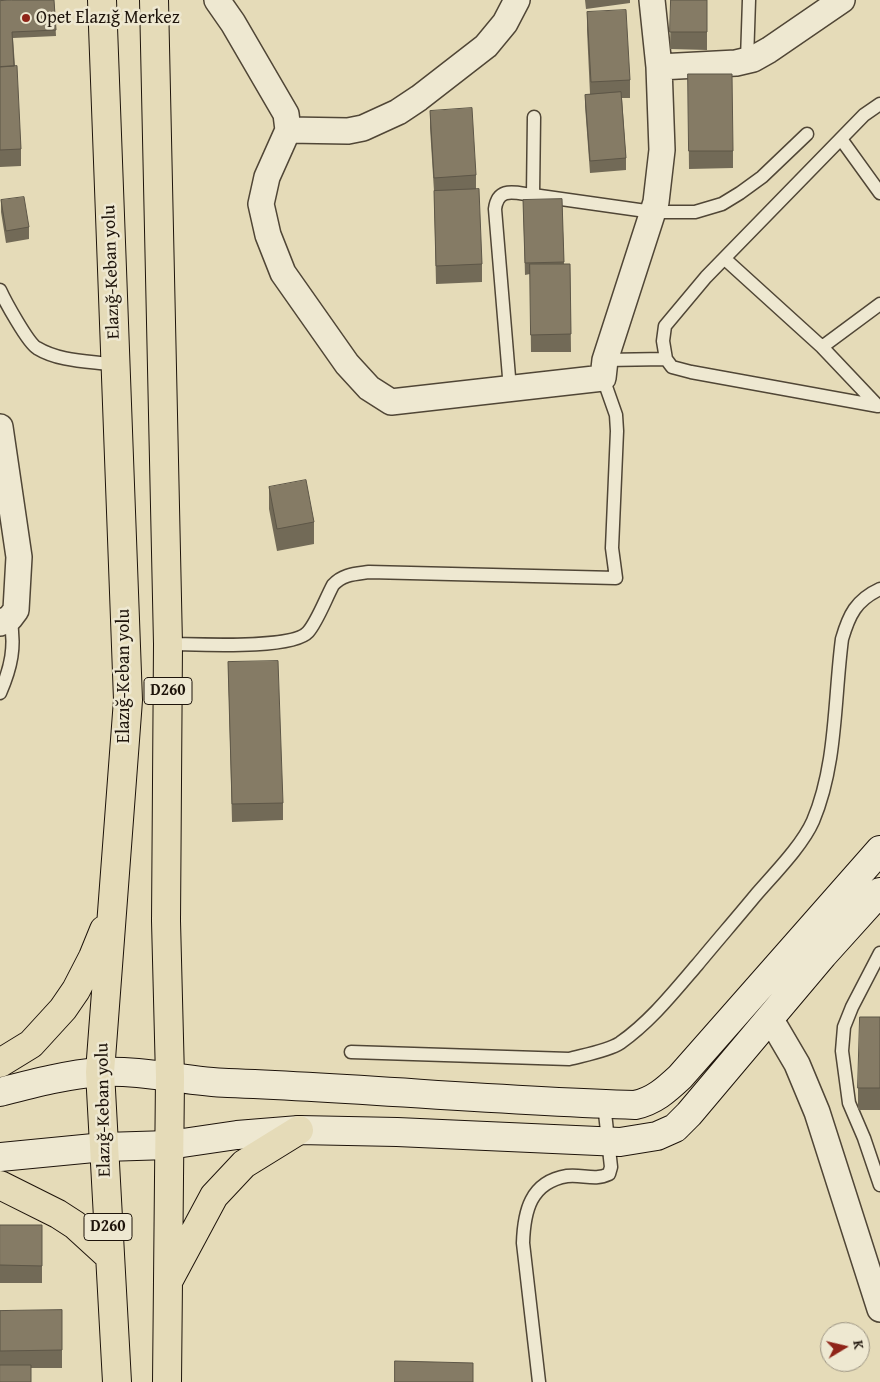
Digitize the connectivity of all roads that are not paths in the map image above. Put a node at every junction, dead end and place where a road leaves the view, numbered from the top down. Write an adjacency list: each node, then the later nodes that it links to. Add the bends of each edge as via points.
1 (102, 0): 23 (highway, Elazığ-Keban yolu / D260)
2 (154, 0): 30 (highway, D260)
3 (217, 0): 12 (street, via 279,100 286,114)
4 (518, 0): 12 (street, via 486,46 398,112 363,128 348,131)
5 (652, 0): 9 (street)
6 (749, 0): 8 (lane)
7 (842, 0): 8 (street, via 769,50)
8 (747, 60): 9 (street)
9 (660, 67): 17 (street, via 662,150)
10 (880, 104): 14 (lane)
11 (534, 117): 16 (lane)
12 (288, 130): 25 (street, via 267,178 261,204 268,235 283,272 347,364 369,388 391,402)
13 (807, 134): 17 (lane, via 762,177 722,204 695,212)
14 (841, 139): 15 (lane); 18 (lane)
15 (880, 193)
16 (533, 195): 17 (lane); 25 (lane, via 508,192 500,195 495,209)
17 (652, 212): 24 (street)
18 (725, 259): 21 (lane); 22 (lane, via 706,276 665,326)
19 (0, 290): 23 (lane, via 35,348 61,358)
20 (880, 304): 21 (lane)
21 (822, 347): 26 (lane)
22 (666, 359): 24 (lane); 26 (lane, via 672,367 691,372)
23 (116, 365): 34 (highway, Elazığ-Keban yolu / D260, via 128,700)
24 (604, 369): 25 (street); 30 (lane, via 617,431 612,548 616,578 369,572 348,575 333,585 307,633 298,639 277,644)
25 (510, 389)
26 (879, 407)
27 (0, 427): 29 (street, via 19,558 16,610)
28 (880, 589): 37 (lane, via 864,598 854,609 842,639 826,784 812,823 777,870 681,984 638,1028 618,1044 569,1059)
29 (5, 621): 31 (lane, via 12,629 12,656)
30 (168, 644): 40 (highway, D260, via 166,921)
31 (0, 693)
32 (880, 850): 42 (main road, via 664,1092 646,1103)
33 (880, 892): 36 (main road)
34 (113, 907): 38 (highway, via 76,990 31,1044); 39 (highway, Elazığ-Keban yolu / D260)
35 (880, 953): 49 (lane, via 844,1027 842,1051 849,1103)
36 (770, 1018): 44 (main road, via 675,1128 640,1140); 52 (street, via 796,1064 817,1112)
37 (351, 1052)
38 (0, 1063)
39 (100, 1072): 40 (main road); 41 (main road, via 37,1082); 46 (highway, Elazığ-Keban yolu / D260)
40 (170, 1077): 42 (main road, via 223,1083); 45 (highway, D260)
41 (0, 1092)
42 (604, 1104): 44 (lane)
43 (299, 1130): 44 (main road); 45 (main road); 51 (highway, via 244,1164 214,1196)
44 (609, 1142): 55 (lane, via 609,1174 602,1177 567,1176 554,1180 542,1186 526,1211 523,1243)
45 (169, 1145): 46 (main road); 51 (highway, D260)
46 (104, 1146): 47 (main road); 50 (highway, Elazığ-Keban yolu / D260)
47 (0, 1158)
48 (0, 1185): 50 (highway, via 70,1222)
49 (880, 1185)
50 (110, 1257): 53 (highway, Elazığ-Keban yolu / D260)
51 (168, 1281): 54 (highway, D260)
52 (880, 1309)
53 (117, 1382)
54 (167, 1382)
55 (539, 1382)

